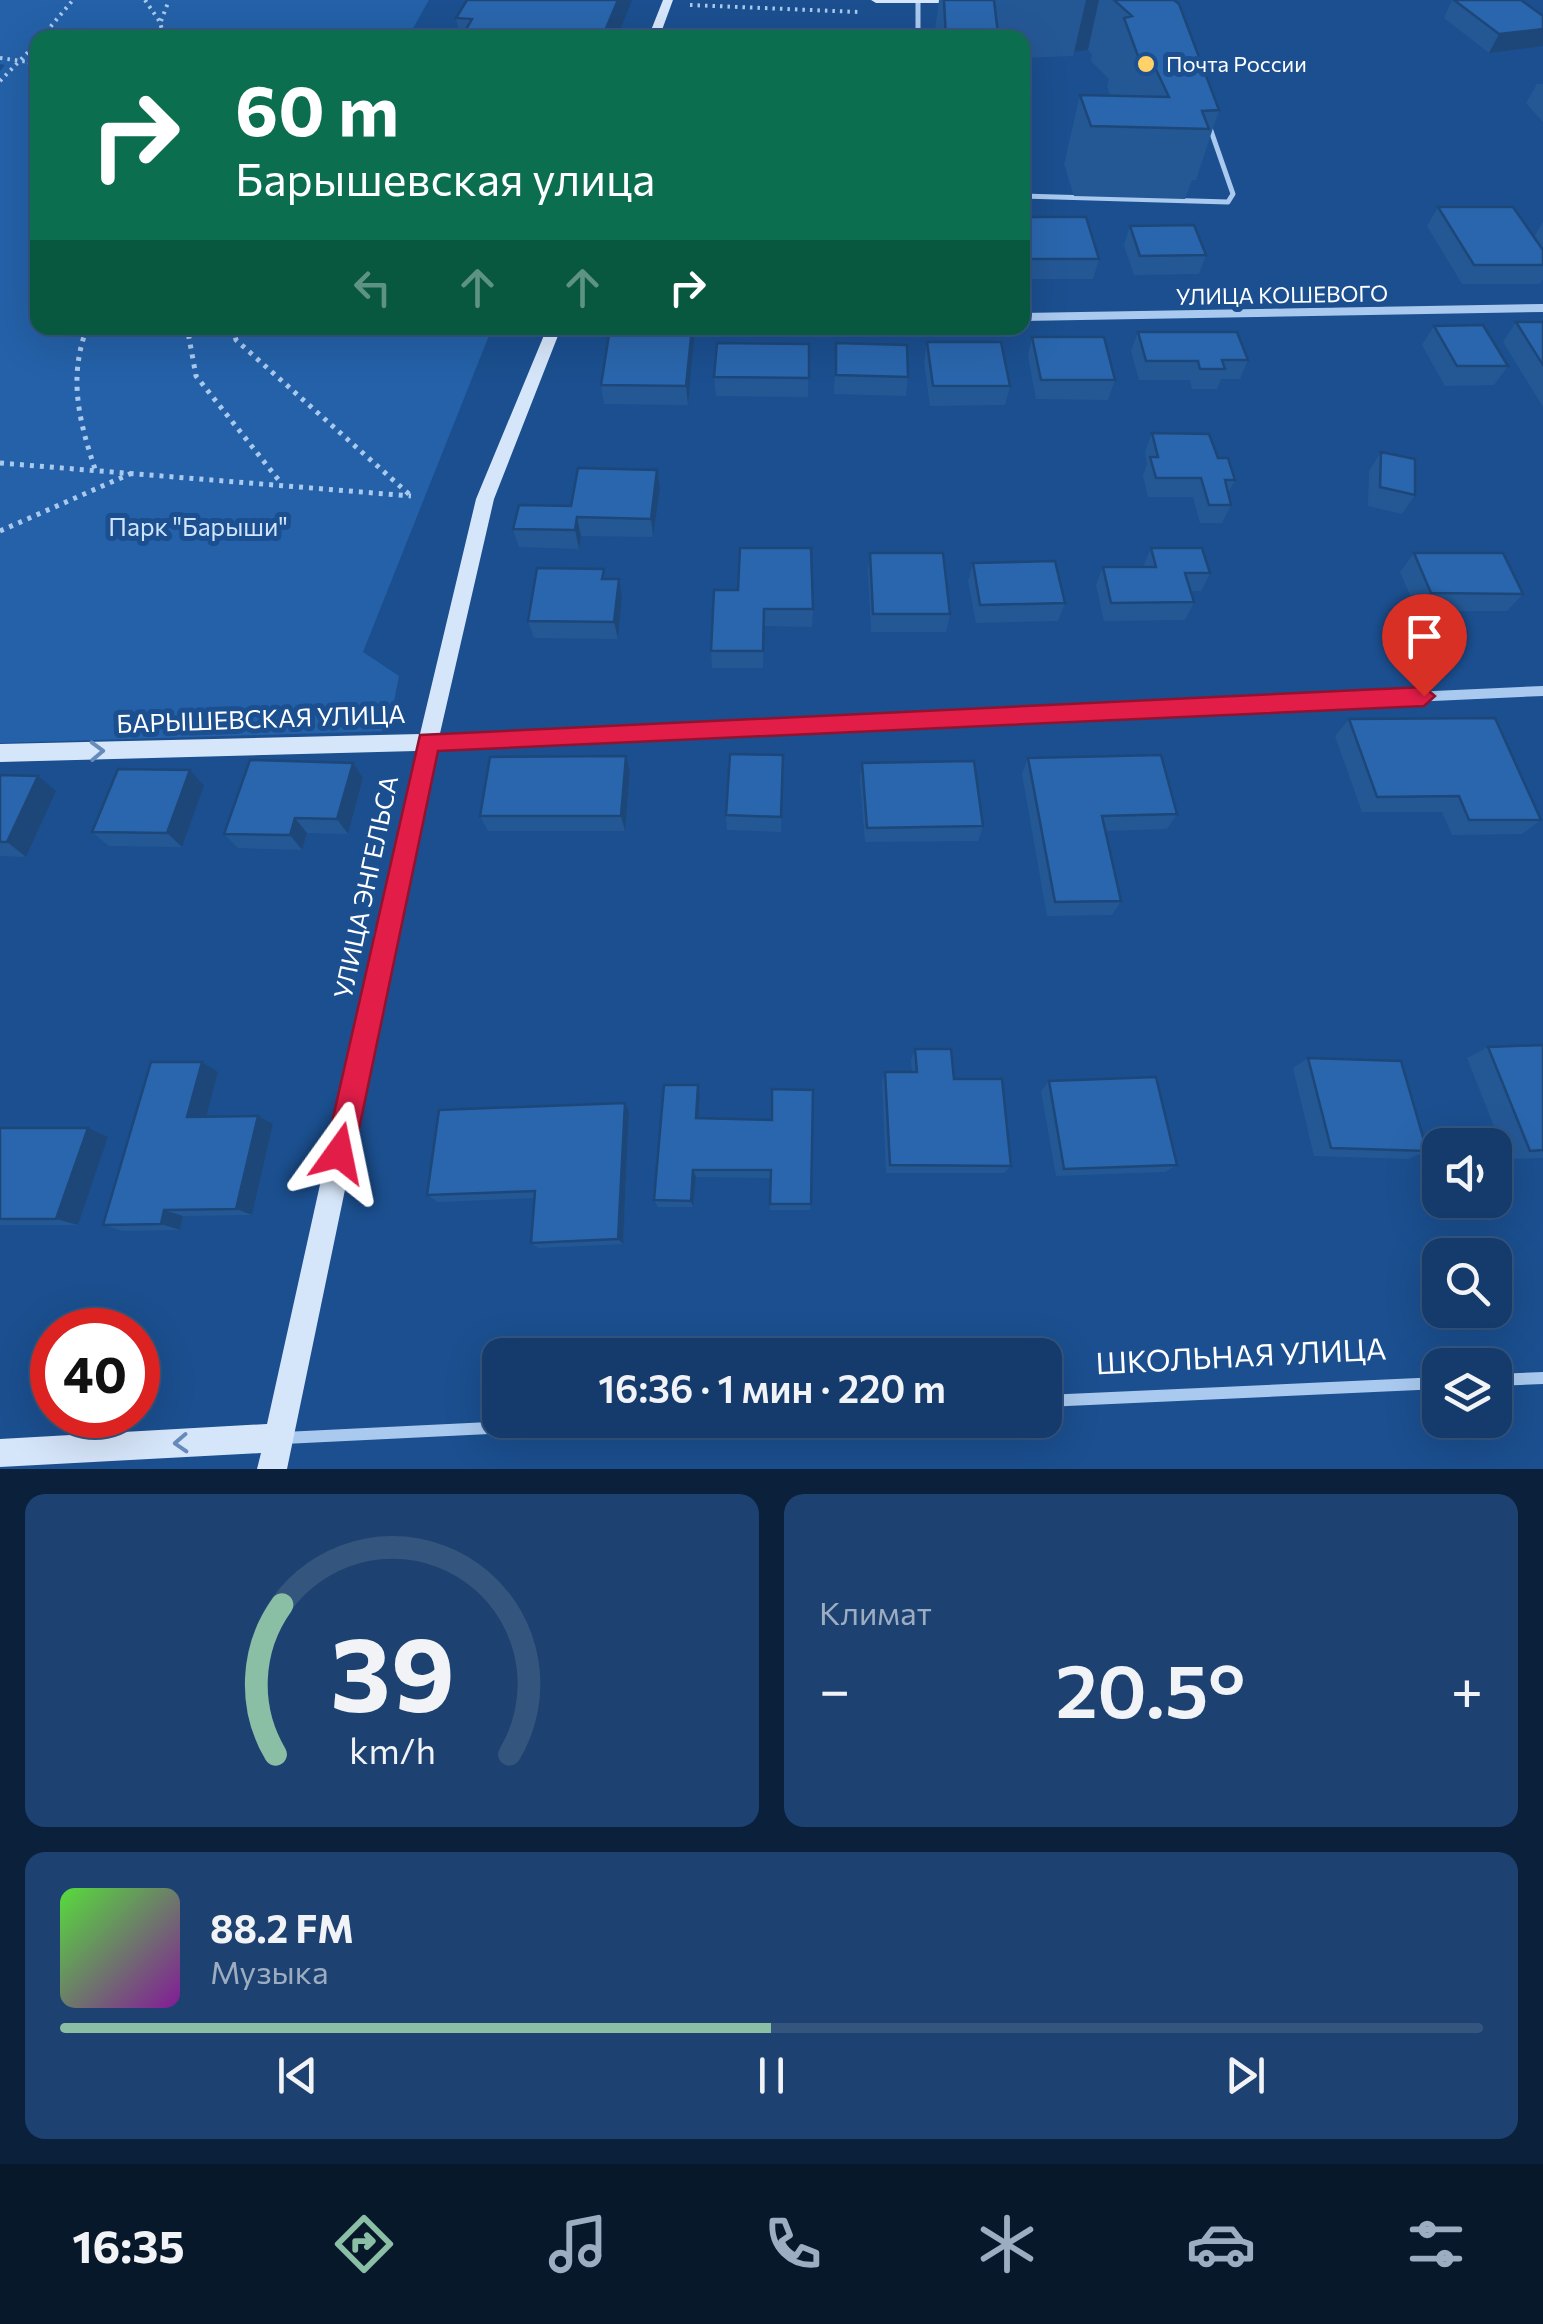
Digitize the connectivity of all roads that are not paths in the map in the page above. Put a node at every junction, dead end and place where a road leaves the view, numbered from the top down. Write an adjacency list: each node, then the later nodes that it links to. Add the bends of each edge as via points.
1 (668, 0): 5 (street)
2 (876, 0): 4 (street)
3 (1008, 0): 4 (street)
4 (918, 2): 6 (lane)
5 (656, 30)
6 (918, 30)
7 (1206, 118): 8 (lane, via 1233,194 1228,202)
8 (1030, 196)
9 (1543, 308): 10 (street, УЛИЦА КОШЕВОГО)
10 (1030, 317)
11 (551, 335): 13 (street, УЛИЦА ЭНГЕЛЬСА, via 485,498)
12 (1543, 691): 13 (street, БАРЫШЕВСКАЯ УЛИЦА)
13 (428, 742): 14 (street, БАРЫШЕВСКАЯ УЛИЦА, one-way to 13); 20 (street, УЛИЦА ЭНГЕЛЬСА)
14 (0, 754)
15 (1543, 1378): 16 (street)
16 (1512, 1379)
17 (1422, 1384): 18 (street, ШКОЛЬНАЯ УЛИЦА)
18 (1062, 1401)
19 (482, 1428): 20 (street)
20 (278, 1438): 21 (street, one-way to 21); 22 (street, УЛИЦА ЭНГЕЛЬСА)
21 (0, 1452)
22 (272, 1469)

